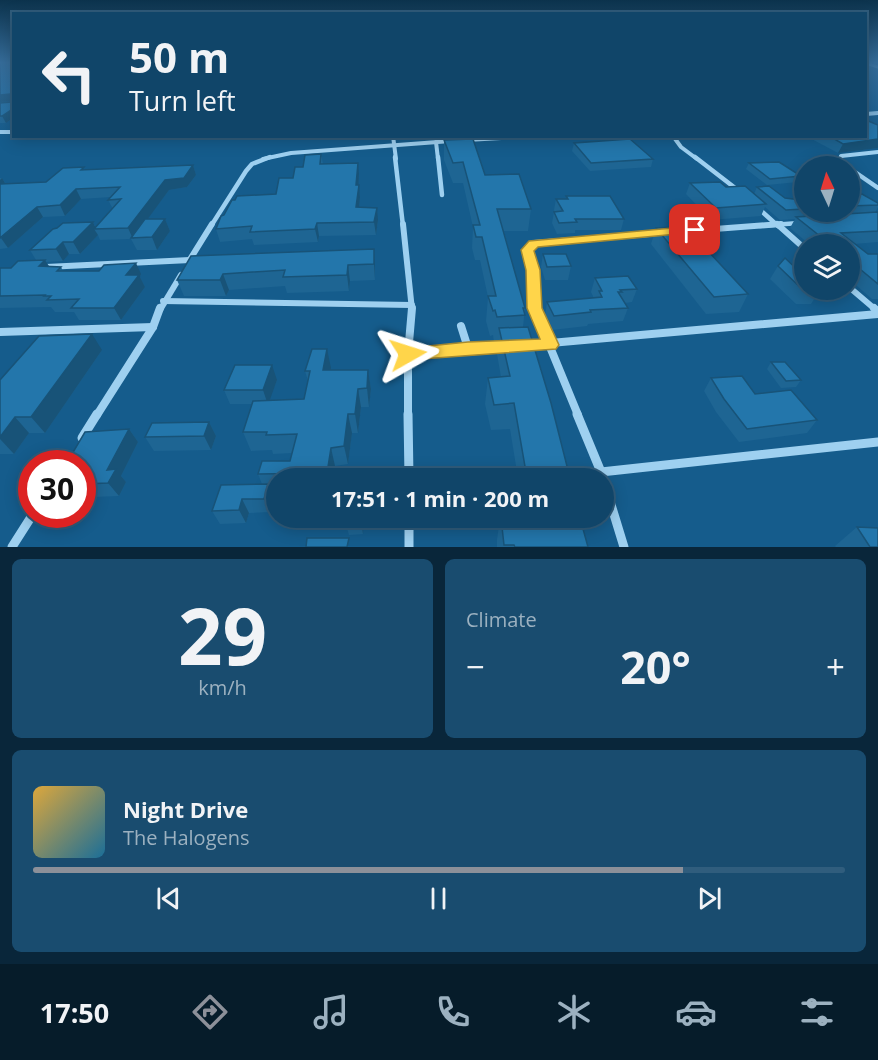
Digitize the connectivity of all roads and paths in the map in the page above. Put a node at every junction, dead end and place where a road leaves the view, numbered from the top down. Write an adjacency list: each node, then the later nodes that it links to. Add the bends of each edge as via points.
1 (393, 138): 5 (street)
2 (505, 138): 4 (street)
3 (674, 138): 11 (street)
4 (436, 142): 5 (street); 10 (street)
5 (394, 145): 16 (street, via 291,153 258,160 246,171); 20 (street)
6 (878, 152): 7 (street)
7 (841, 156)
8 (860, 175): 9 (street)
9 (878, 188)
10 (442, 195)
11 (746, 197)
12 (753, 203): 14 (street)
13 (810, 222): 14 (street)
14 (776, 224): 15 (street); 25 (street, via 534,243 527,250 533,270 534,308)
15 (794, 239)
16 (190, 260): 17 (street); 19 (street)
17 (36, 267)
18 (860, 297): 21 (street)
19 (163, 301): 20 (street); 23 (street)
20 (412, 305): 27 (street)
21 (878, 313): 25 (street)
22 (461, 326): 26 (street)
23 (153, 327): 24 (street); 29 (street)
24 (0, 332)
25 (551, 345): 26 (street); 31 (street)
26 (468, 348): 27 (street)
27 (408, 354): 30 (street)
28 (878, 442): 32 (street)
29 (78, 444)
30 (409, 468)
31 (599, 468)
32 (614, 471)
33 (614, 514): 38 (street)
34 (24, 528): 36 (street)
35 (409, 528): 37 (street)
36 (12, 547)
37 (410, 547)
38 (624, 547)

